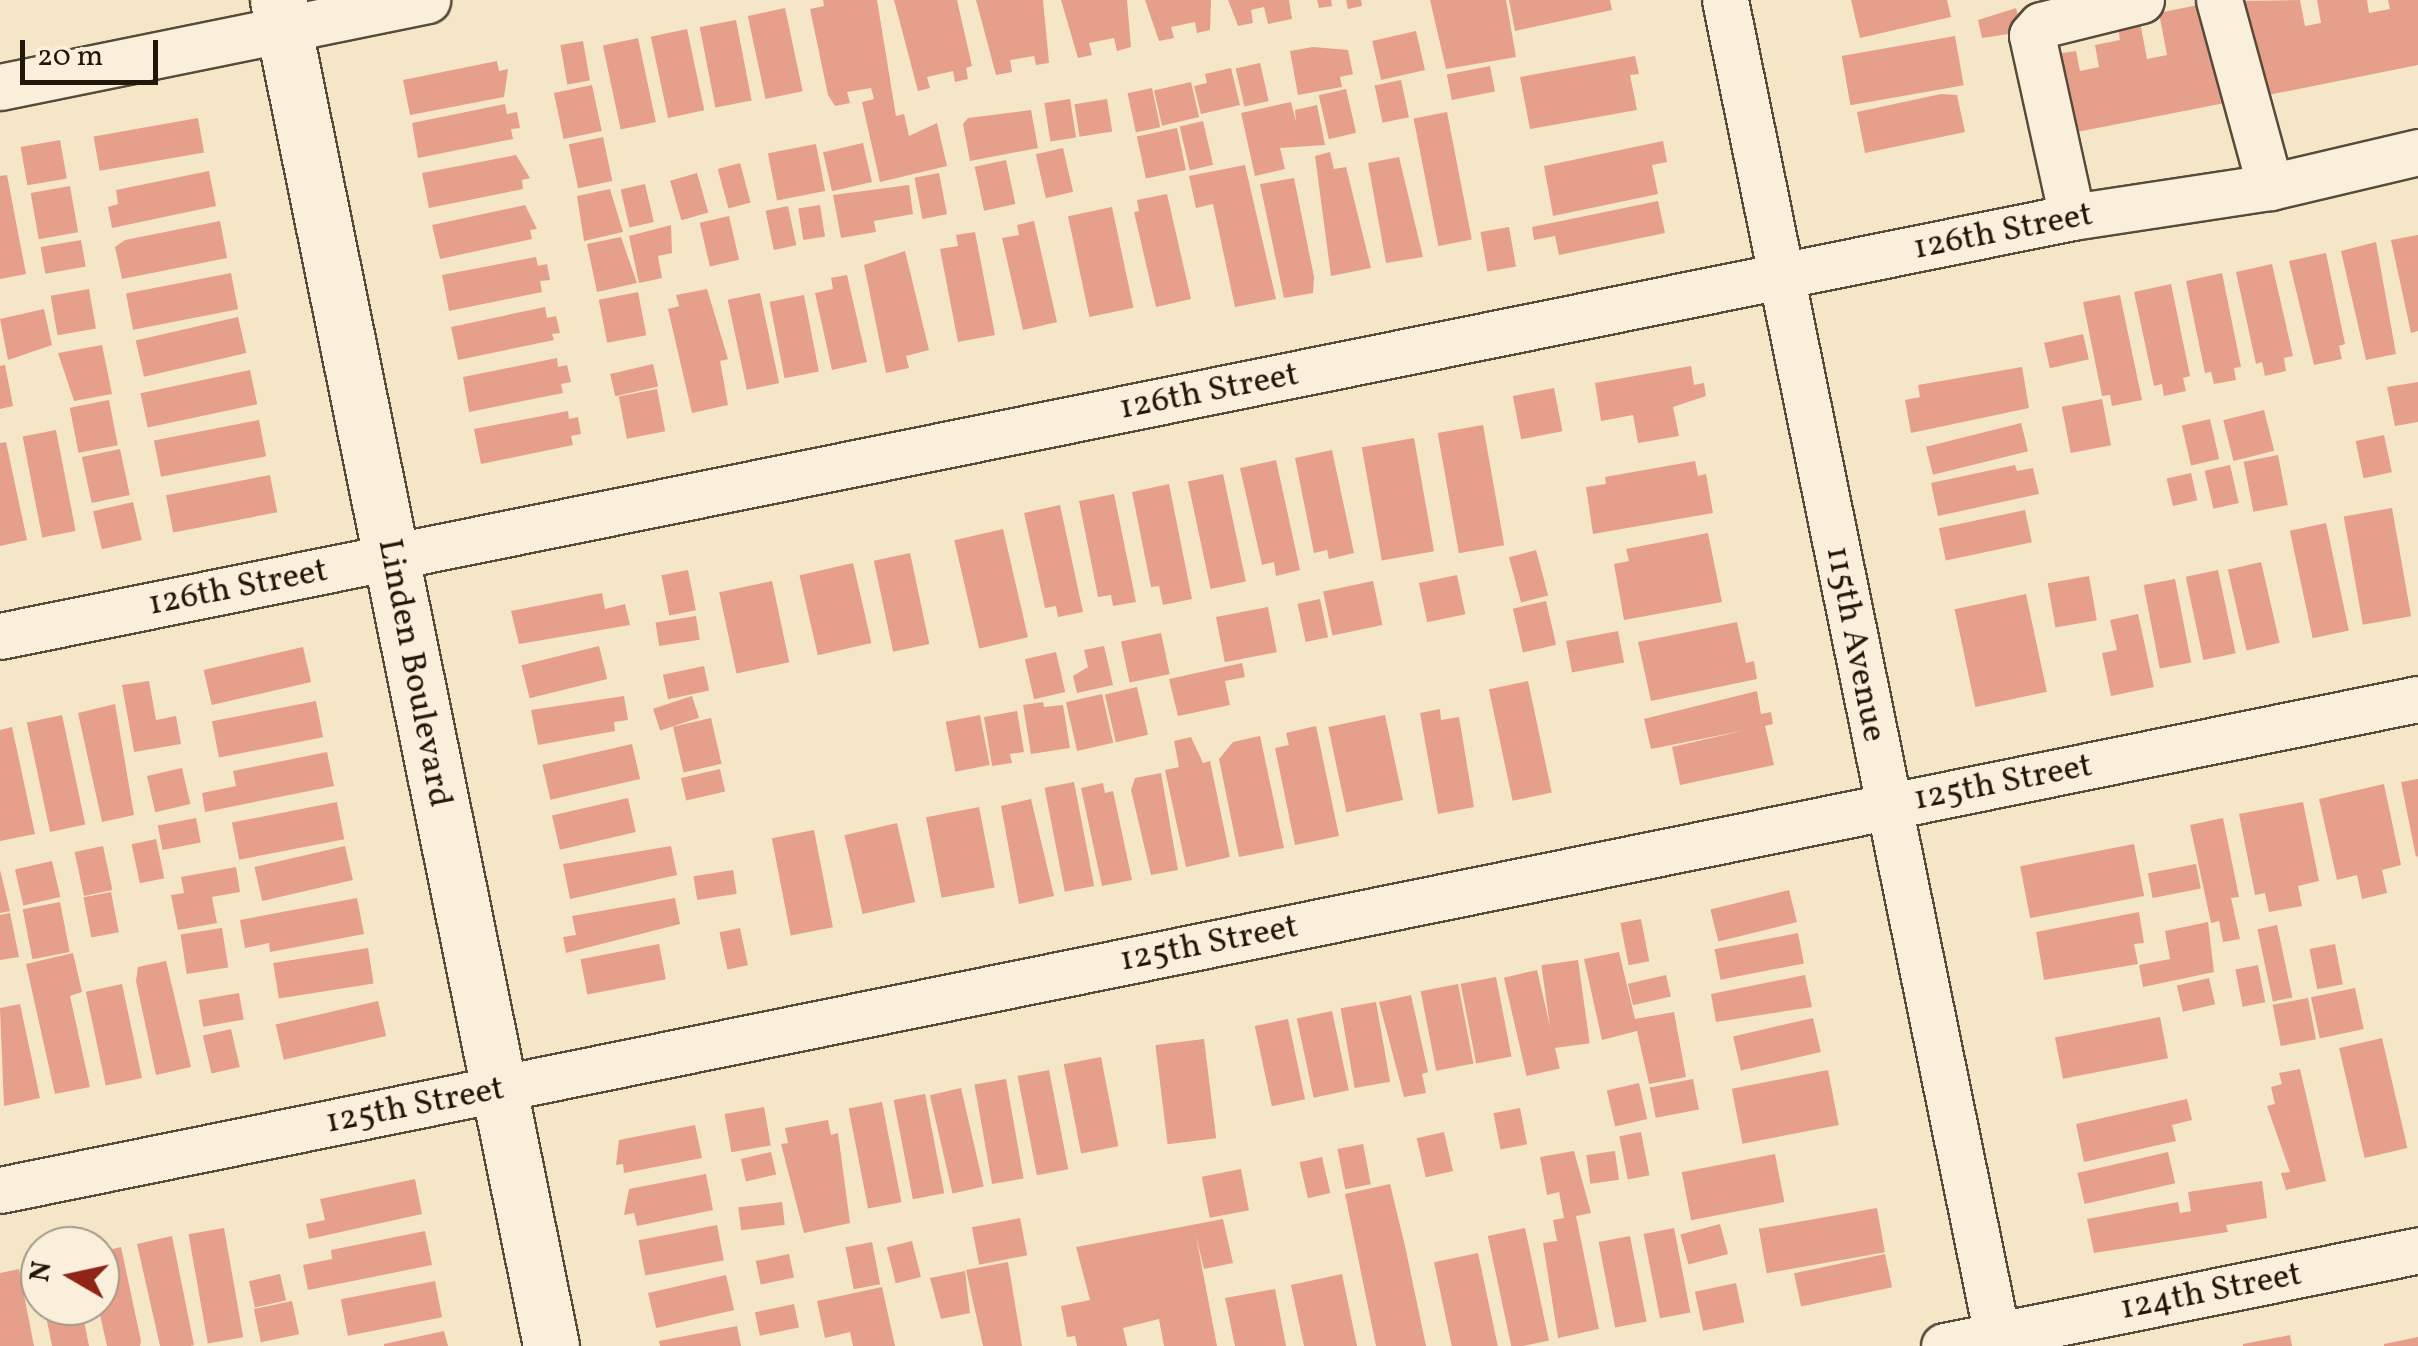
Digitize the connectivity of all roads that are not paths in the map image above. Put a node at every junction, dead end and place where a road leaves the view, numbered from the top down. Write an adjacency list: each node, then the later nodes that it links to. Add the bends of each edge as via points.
1 (427, 0): 5 (street)
2 (1725, 0): 10 (street, 115th Avenue)
3 (2141, 0): 9 (street, via 2042,25 2032,35)
4 (2218, 0): 8 (street)
5 (281, 14): 6 (street); 11 (main road, Linden Boulevard)
6 (0, 87)
7 (2418, 152): 8 (street, 126th Street)
8 (2270, 187): 9 (street, 126th Street)
9 (2072, 217): 10 (street, 126th Street)
10 (1781, 276): 11 (street, 126th Street); 14 (street, 115th Avenue)
11 (391, 558): 12 (street, 126th Street); 15 (main road, Linden Boulevard)
12 (0, 636)
13 (2418, 699): 14 (street, 125th Street)
14 (1888, 806): 15 (street, 125th Street); 18 (street, 115th Avenue)
15 (499, 1089): 16 (street, 125th Street); 19 (main road, Linden Boulevard)
16 (0, 1190)
17 (2418, 1250): 18 (street, 124th Street)
18 (1998, 1341): 20 (street, 124th Street)
19 (551, 1346)
20 (1944, 1346)

